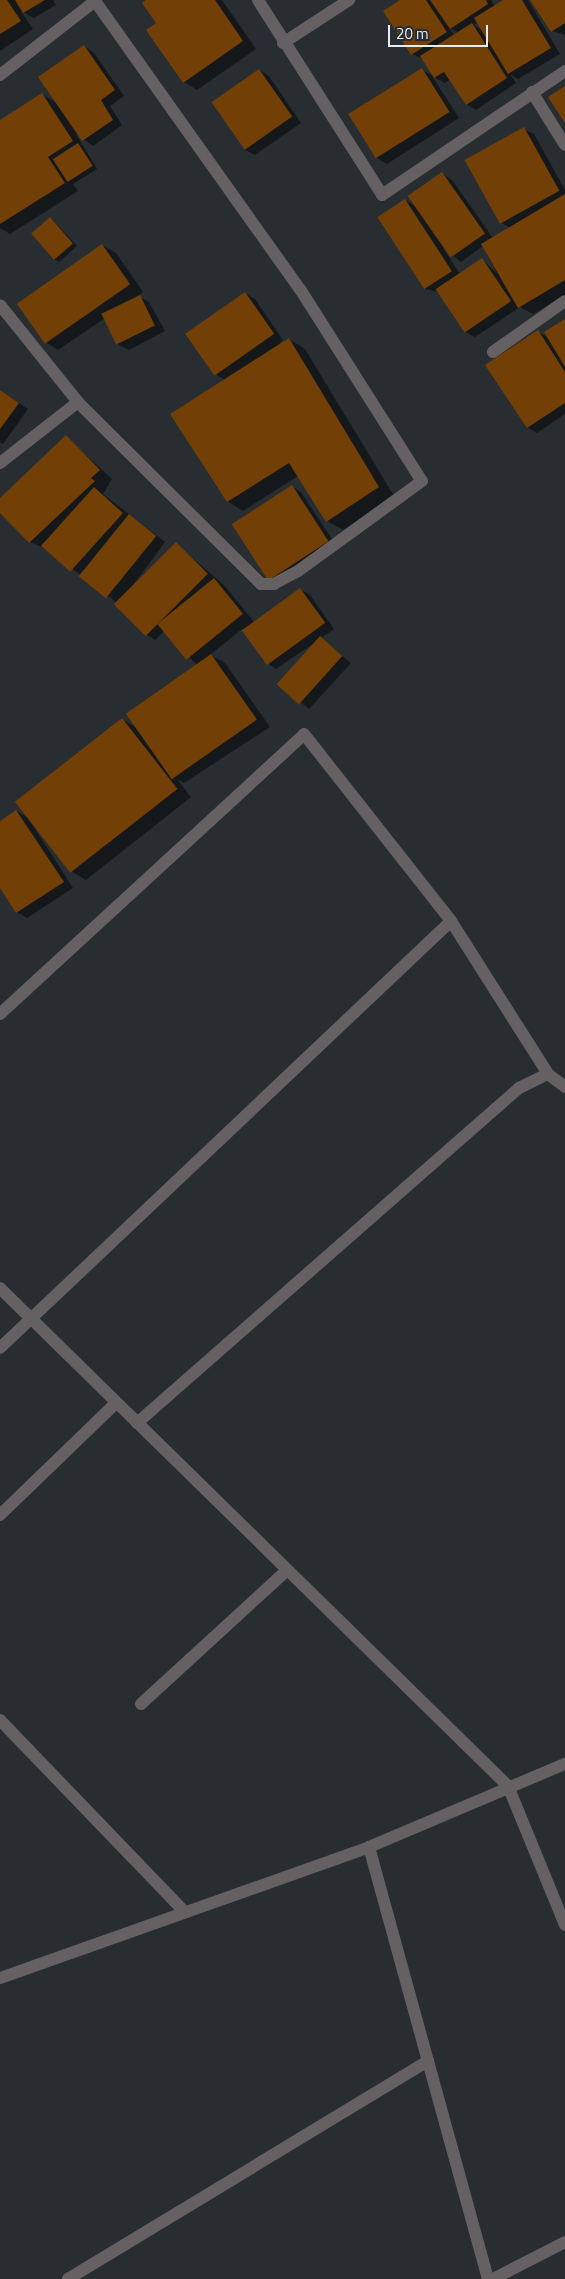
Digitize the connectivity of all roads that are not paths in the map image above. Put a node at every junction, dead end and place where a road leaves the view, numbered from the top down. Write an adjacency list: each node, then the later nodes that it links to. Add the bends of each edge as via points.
1 (258, 0): 3 (street)
2 (349, 0): 3 (street)
3 (283, 43): 6 (street, via 382,195)
4 (565, 70): 6 (street)
5 (0, 75): 11 (street, via 95,0 300,289 422,481 298,570 274,584 261,584)
6 (532, 92): 7 (street)
7 (565, 145)
8 (565, 302): 10 (street)
9 (0, 305): 11 (street)
10 (493, 352)
11 (78, 402): 12 (street)
12 (0, 463)
13 (451, 921): 14 (street, via 304,734); 15 (street); 18 (street)
14 (0, 1014)
15 (548, 1074): 16 (street); 21 (street, via 519,1088)
16 (565, 1087)
17 (0, 1288): 18 (street)
18 (30, 1319): 19 (street); 20 (street)
19 (0, 1348)
20 (116, 1403): 21 (street); 22 (street)
21 (137, 1423): 23 (street)
22 (0, 1515)
23 (287, 1570): 24 (street); 27 (street)
24 (141, 1704)
25 (0, 1720): 29 (street)
26 (565, 1764): 27 (street)
27 (508, 1786): 28 (street); 30 (street)
28 (369, 1847): 29 (street); 32 (street)
29 (185, 1912): 31 (street)
30 (565, 1925)
31 (0, 1978)
32 (428, 2061): 34 (street); 35 (street)
33 (565, 2242): 36 (street)
34 (68, 2279)
35 (488, 2279)
36 (493, 2279)

